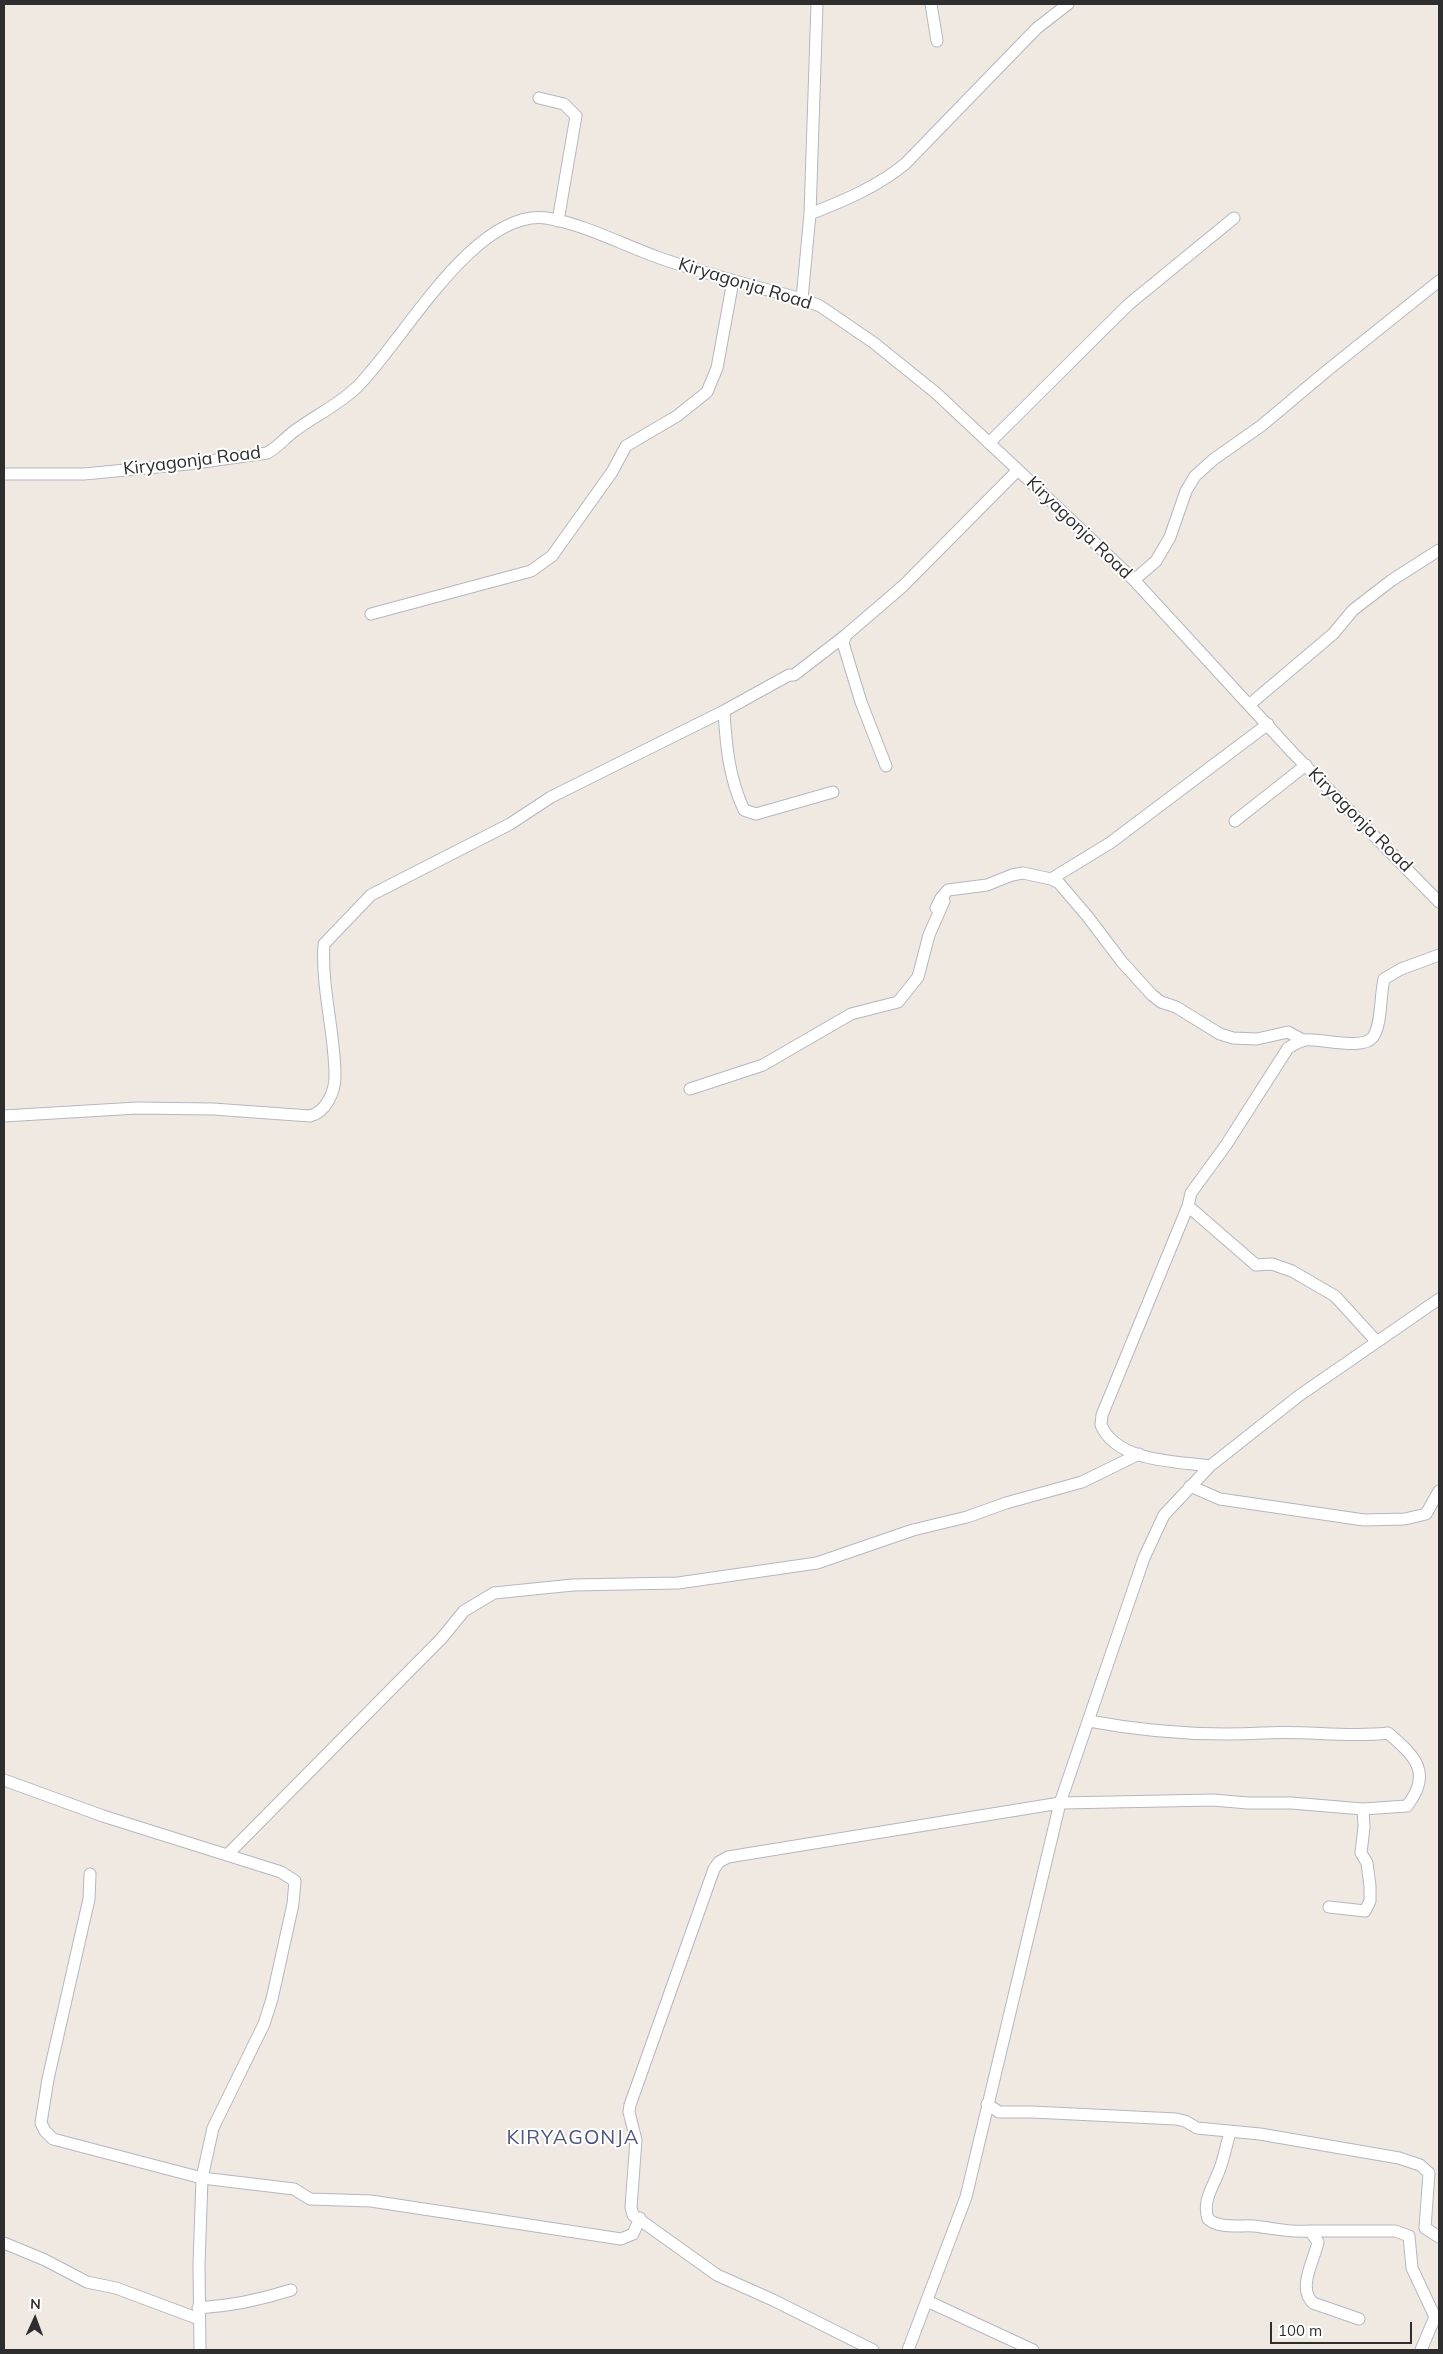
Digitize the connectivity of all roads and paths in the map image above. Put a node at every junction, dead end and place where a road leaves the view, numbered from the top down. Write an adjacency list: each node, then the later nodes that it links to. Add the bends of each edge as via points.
1 (817, 4): 6 (street)
2 (931, 4): 4 (street)
3 (1068, 4): 6 (street, via 1037,28 905,164 880,182)
4 (937, 41)
5 (540, 98): 8 (street, via 564,104 576,116)
6 (810, 214): 11 (street)
7 (1234, 218): 12 (street, via 1129,304)
8 (558, 221): 9 (street, Kiryagonja Road); 14 (street, Kiryagonja Road, via 544,218 521,220 495,232 472,250 356,388 267,453 84,474)
9 (733, 281): 11 (street, Kiryagonja Road); 17 (street, via 717,368 707,392 677,416 626,446 612,472 552,556 531,571)
10 (1439, 282): 16 (street, via 1195,476 1186,491 1170,537 1156,560)
11 (802, 299): 12 (street, Kiryagonja Road, via 820,306 874,343 936,393)
12 (989, 443): 13 (street, Kiryagonja Road)
13 (1018, 470): 16 (street, Kiryagonja Road); 18 (street, via 903,586)
14 (4, 474)
15 (1439, 550): 19 (street, via 1392,580 1354,610 1333,634)
16 (1134, 580): 19 (street, Kiryagonja Road)
17 (371, 614)
18 (846, 635): 20 (street, via 799,672); 23 (street, via 843,643)
19 (1249, 705): 21 (street, Kiryagonja Road)
20 (724, 711): 24 (street, via 727,753 736,792 744,810 756,814); 33 (street, via 551,797 510,824 371,895 324,944 335,1077 328,1102 318,1114 301,1116 137,1108)
21 (1268, 724): 22 (street, Kiryagonja Road); 26 (street, via 1110,843)
22 (1306, 765): 25 (street); 28 (street, Kiryagonja Road)
23 (886, 766)
24 (833, 792)
25 (1235, 821)
26 (1052, 879): 27 (street, via 1012,875 987,886); 31 (street, via 1059,883 1122,962 1161,1002 1233,1038 1257,1038 1288,1032)
27 (948, 890): 29 (street); 32 (street, via 929,935 918,977 898,1002 850,1014 763,1065)
28 (1439, 902)
29 (936, 908)
30 (1439, 955): 31 (street, via 1384,979 1377,1025 1374,1036 1369,1040 1358,1044)
31 (1304, 1040): 34 (street, via 1288,1048 1191,1193)
32 (690, 1089)
33 (4, 1116)
34 (1188, 1206): 36 (street, via 1256,1265 1272,1264 1292,1271 1335,1296); 37 (street, via 1102,1415 1105,1435 1112,1442)
35 (1439, 1299): 36 (street)
36 (1377, 1342): 38 (street, via 1300,1395)
37 (1139, 1454): 38 (street); 45 (street, via 1082,1482 914,1530 817,1563 678,1583 573,1585 494,1593 464,1611 441,1639)
38 (1210, 1466): 39 (street)
39 (1190, 1486): 40 (street, via 1220,1499 1364,1520 1405,1519 1426,1514); 41 (street, via 1164,1516 1144,1558)
40 (1439, 1491)
41 (1089, 1721): 43 (street); 44 (street, via 1135,1730 1202,1735 1388,1733 1406,1748 1419,1767 1420,1784 1407,1806)
42 (4, 1780): 45 (street, via 103,1816)
43 (1061, 1803): 44 (street, via 1213,1800); 48 (street); 51 (street, via 728,1857 719,1862 630,2105 636,2140 631,2207 633,2215)
44 (1363, 1809): 47 (street, via 1362,1853 1367,1863 1370,1901 1364,1911)
45 (228, 1854): 50 (street, via 290,1876 296,1889 264,2024 213,2128)
46 (90, 1874): 50 (street, via 89,1899 48,2079 42,2127 59,2141)
47 (1329, 1907)
48 (987, 2104): 49 (street, via 999,2112 1176,2119 1197,2128); 56 (street, via 966,2197)
49 (1230, 2133): 52 (street, via 1220,2170 1206,2199 1208,2219 1222,2225 1296,2233); 53 (street, via 1260,2134 1399,2158 1420,2165 1429,2173 1425,2228)
50 (202, 2178): 51 (street, via 289,2188 310,2199 371,2201 621,2239 634,2234); 57 (street)
51 (640, 2218): 60 (street, via 718,2275)
52 (1310, 2231): 58 (street, via 1318,2242 1305,2288 1307,2298); 63 (street, via 1395,2231 1409,2236 1412,2268 1435,2317)
53 (1439, 2238)
54 (4, 2243): 57 (street, via 87,2282)
55 (291, 2290): 57 (street)
56 (927, 2302): 61 (street); 62 (street)
57 (199, 2313): 59 (street)
58 (1359, 2319)
59 (200, 2350)
60 (873, 2350)
61 (908, 2350)
62 (1033, 2350)
63 (1420, 2350)

